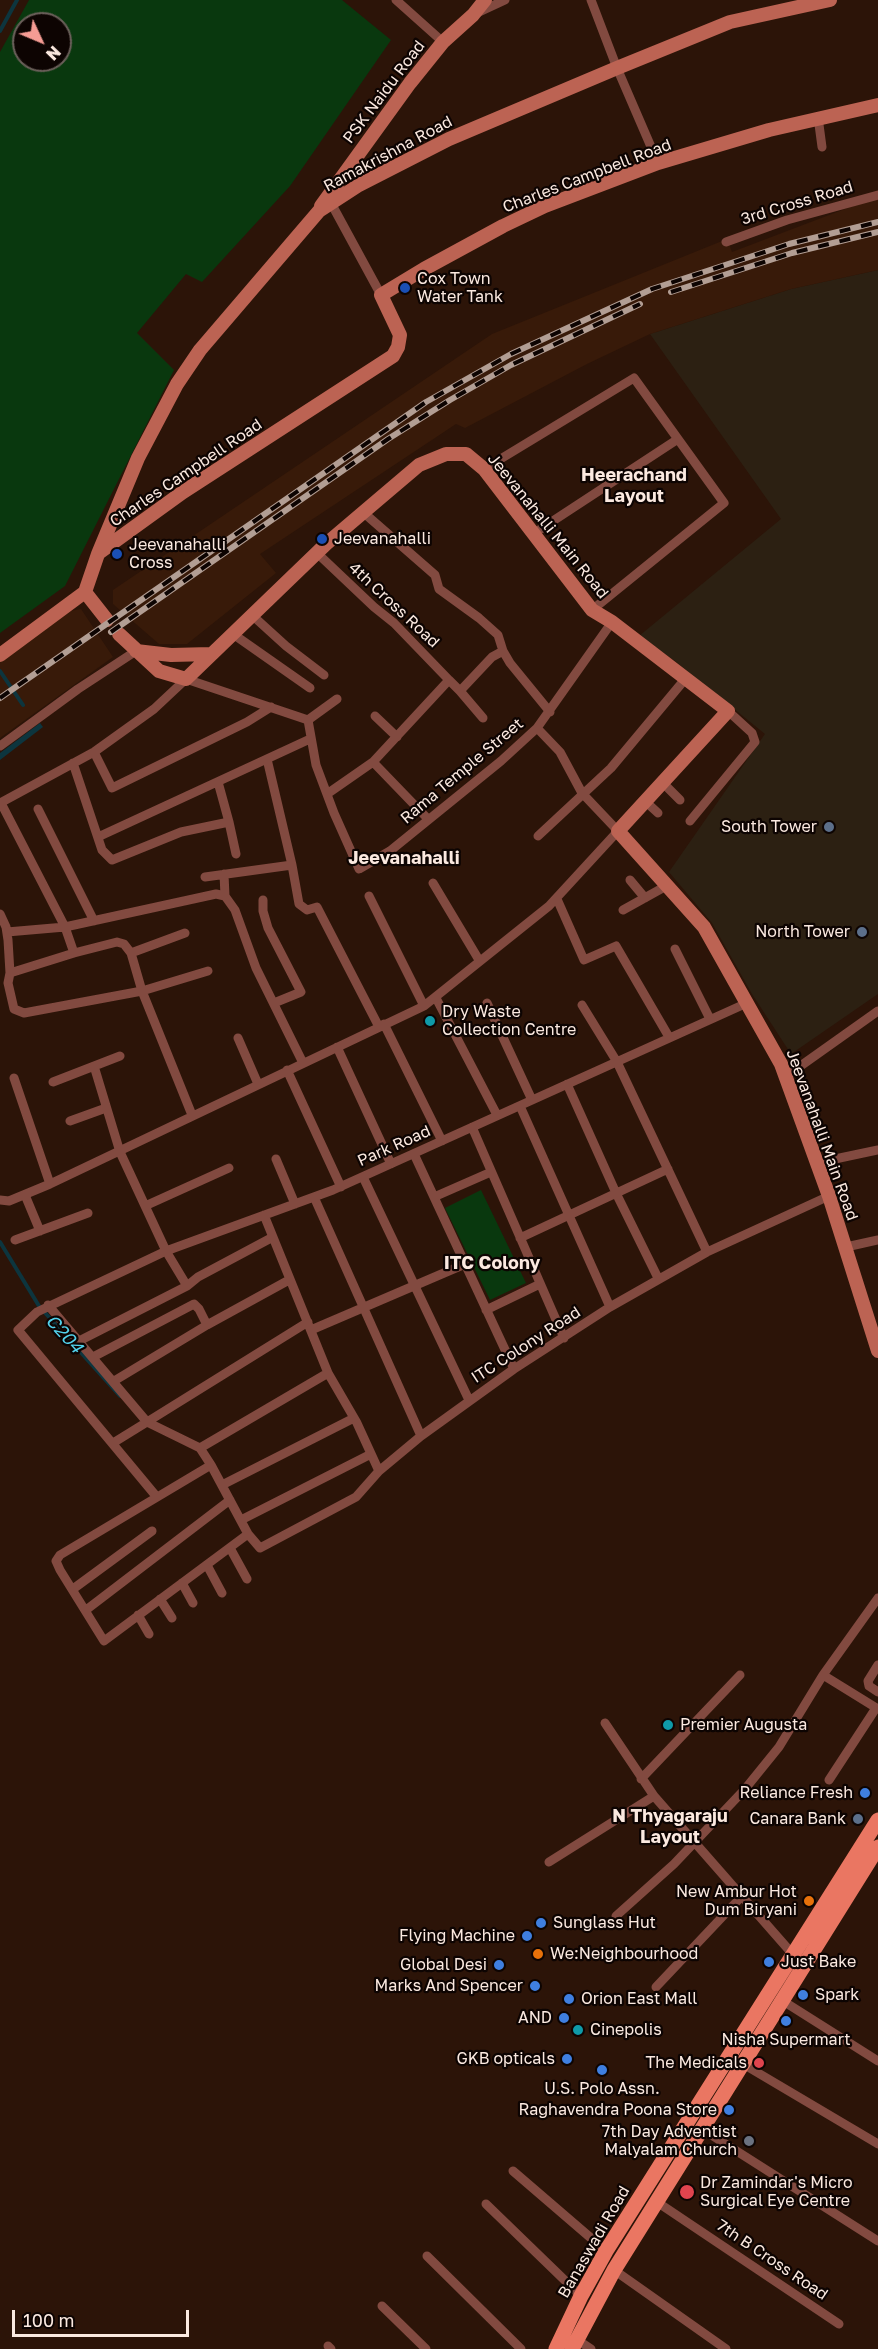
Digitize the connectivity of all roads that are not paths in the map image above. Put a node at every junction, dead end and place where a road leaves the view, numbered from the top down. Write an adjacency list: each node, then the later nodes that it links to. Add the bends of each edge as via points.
1 (396, 0): 6 (street)
2 (505, 0): 5 (street)
3 (591, 0): 7 (street)
4 (830, 0): 7 (street, Ramakrishna Road, via 730,22)
5 (479, 5): 6 (street, PSK Naidu Road)
6 (443, 42): 13 (street, PSK Naidu Road, via 371,135)
7 (617, 68): 11 (street); 13 (street, Ramakrishna Road, via 449,139)
8 (878, 105): 9 (street, Charles Campbell Road)
9 (818, 117): 10 (street); 11 (street, Charles Campbell Road)
10 (822, 147)
11 (658, 163): 15 (street, Charles Campbell Road, via 503,226)
12 (878, 195): 14 (street, 3rd Cross Road, via 786,220)
13 (325, 207): 15 (street); 21 (street, Ramakrishna Road, via 188,366 138,458)
14 (726, 242)
15 (381, 295): 21 (street, Charles Campbell Road, via 400,335 393,356 183,492)
16 (678, 439): 17 (street, via 634,378); 19 (street); 23 (street, via 724,503)
17 (484, 469): 18 (street, Jeevanahalli Main Road, via 466,454 446,454 419,465); 19 (street, Jeevanahalli Main Road)
18 (364, 513): 20 (street, Jeevanahalli Main Road); 30 (street, via 435,575 439,589 498,635)
19 (533, 534): 23 (street, Jeevanahalli Main Road)
20 (317, 553): 24 (street, Jeevanahalli Main Road); 36 (street, 4th Cross Road)
21 (98, 554): 22 (street, Ramakrishna Road)
22 (85, 592): 25 (street); 32 (street)
23 (592, 610): 26 (street, Jeevanahalli Main Road)
24 (253, 616): 28 (street, Jeevanahalli Main Road); 33 (street)
25 (107, 620)
26 (612, 622): 34 (street, Jeevanahalli Main Road); 42 (street, Rama Temple Street)
27 (118, 634): 29 (street)
28 (233, 634): 31 (street, Jeevanahalli Main Road); 37 (street)
29 (136, 651): 31 (street); 35 (street, via 159,671); 49 (street)
30 (503, 651): 38 (street, via 492,657); 42 (street)
31 (211, 654): 35 (street, Jeevanahalli Main Road)
32 (0, 655)
33 (324, 675)
34 (686, 678): 41 (street, Jeevanahalli Main Road); 56 (street, via 610,768)
35 (186, 679): 40 (street); 50 (street, via 154,709)
36 (449, 680): 38 (street, 4th Cross Road); 47 (street)
37 (310, 688)
38 (460, 692): 44 (street, 4th Cross Road)
39 (337, 699): 45 (street)
40 (271, 707): 45 (street); 50 (street, via 112,788)
41 (728, 711): 55 (street); 64 (street, via 752,733 755,742)
42 (550, 712): 46 (street, Rama Temple Street)
43 (375, 716): 47 (street)
44 (483, 718)
45 (308, 720): 48 (street)
46 (537, 728): 56 (street, via 560,752); 63 (street, Rama Temple Street)
47 (397, 737): 52 (street)
48 (310, 739): 51 (street); 57 (street)
49 (0, 746)
50 (94, 752): 53 (street)
51 (267, 759): 54 (street); 70 (street)
52 (373, 762): 57 (street); 63 (street)
53 (73, 763): 60 (street); 68 (street)
54 (218, 782): 65 (street); 68 (street)
55 (662, 782): 58 (street); 59 (street)
56 (582, 793): 66 (street); 67 (street)
57 (327, 794): 63 (street, Rama Temple Street, via 359,869 390,851)
58 (680, 800)
59 (645, 801): 62 (street); 66 (street)
60 (1, 803): 84 (street)
61 (38, 809): 83 (street)
62 (658, 813)
63 (428, 819)
64 (690, 821)
65 (229, 822): 68 (street, via 182,832 112,860 102,850); 69 (street)
66 (618, 831): 75 (street, Jeevanahalli Main Road); 79 (street)
67 (538, 836)
68 (98, 837)
69 (236, 854)
70 (292, 865): 71 (street); 102 (street, via 299,904 307,910 317,907)
71 (224, 874): 72 (street); 76 (street)
72 (205, 877)
73 (630, 880): 78 (street)
74 (433, 883): 90 (street)
75 (668, 885): 78 (street); 97 (street, Jeevanahalli Main Road, via 704,927)
76 (225, 896): 83 (street, via 216,894); 95 (street, via 235,910 256,968)
77 (369, 896): 99 (street)
78 (645, 898): 81 (street)
79 (556, 899): 90 (street); 104 (street, via 584,960 616,946)
80 (263, 900): 95 (street, via 268,928 301,992)
81 (623, 910)
82 (0, 914): 85 (street)
83 (94, 921): 84 (street)
84 (65, 927): 85 (street); 88 (street)
85 (7, 932): 92 (street)
86 (185, 933): 89 (street)
87 (675, 949): 101 (street)
88 (74, 953): 89 (street, via 117,942); 92 (street)
89 (131, 953): 93 (street)
90 (479, 960): 94 (street)
91 (208, 971): 93 (street)
92 (10, 973): 93 (street, via 11,1004 24,1013)
93 (142, 991): 119 (street)
94 (436, 998): 99 (street); 120 (street)
95 (274, 1003): 108 (street)
96 (487, 1003): 116 (street)
97 (747, 1003): 101 (street, Park Road); 111 (street, Jeevanahalli Main Road)
98 (582, 1005): 107 (street)
99 (424, 1006): 102 (street)
100 (878, 1011): 111 (street)
101 (710, 1019): 104 (street, Park Road)
102 (382, 1026): 105 (street); 123 (street)
103 (238, 1038): 114 (street)
104 (669, 1038): 107 (street, Park Road)
105 (337, 1047): 108 (street); 129 (street)
106 (120, 1056): 109 (street)
107 (617, 1062): 115 (street, Park Road); 131 (street)
108 (303, 1063): 110 (street)
109 (94, 1066): 113 (street); 118 (street)
110 (287, 1070): 114 (street); 135 (street)
111 (785, 1077): 128 (street, Jeevanahalli Main Road)
112 (14, 1078): 134 (street)
113 (53, 1082)
114 (258, 1084): 119 (street)
115 (567, 1084): 116 (street, Park Road); 136 (street)
116 (532, 1100): 117 (street, Park Road)
117 (520, 1106): 120 (street, Park Road); 146 (street)
118 (106, 1108): 121 (street); 125 (street)
119 (192, 1115): 125 (street)
120 (497, 1115): 122 (street, Park Road)
121 (70, 1120)
122 (472, 1127): 123 (street, Park Road); 132 (street)
123 (442, 1141): 126 (street, Park Road)
124 (878, 1150): 128 (street)
125 (120, 1152): 134 (street); 143 (street)
126 (414, 1154): 129 (street, Park Road); 140 (street)
127 (276, 1160): 142 (street)
128 (816, 1162): 138 (street, Jeevanahalli Main Road)
129 (391, 1164): 133 (street, Park Road)
130 (229, 1168): 143 (street)
131 (668, 1169): 136 (street); 154 (street)
132 (491, 1172): 140 (street); 149 (street)
133 (363, 1177): 135 (street, Park Road); 159 (street)
134 (50, 1184): 137 (street)
135 (340, 1187): 139 (street, Park Road)
136 (616, 1193): 146 (street); 156 (street)
137 (26, 1195): 141 (street); 147 (street)
138 (829, 1196): 152 (street, Jeevanahalli Main Road); 154 (street, ITC Colony Road)
139 (314, 1197): 142 (street, Park Road); 163 (street)
140 (434, 1197): 155 (street)
141 (0, 1200)
142 (295, 1204): 145 (street, Park Road)
143 (145, 1206): 153 (street)
144 (88, 1213): 147 (street)
145 (264, 1215): 148 (street); 153 (street, Park Road)
146 (569, 1215): 149 (street); 162 (street)
147 (40, 1231): 150 (street)
148 (273, 1237): 157 (street); 160 (street)
149 (520, 1238): 158 (street)
150 (15, 1240)
151 (878, 1240): 152 (street)
152 (846, 1248): 169 (street, Jeevanahalli Main Road)
153 (166, 1251): 160 (street); 161 (street, Park Road)
154 (707, 1252): 156 (street, ITC Colony Road)
155 (465, 1264): 159 (street); 164 (street)
156 (658, 1278): 162 (street, ITC Colony Road)
157 (289, 1280): 165 (street); 166 (street)
158 (540, 1284): 164 (street); 167 (street)
159 (415, 1285): 163 (street); 174 (street)
160 (187, 1286): 168 (street)
161 (48, 1306): 168 (street); 178 (street, Park Road, via 18,1330)
162 (610, 1307): 167 (street, ITC Colony Road)
163 (363, 1308): 166 (street); 177 (street)
164 (486, 1310): 171 (street)
165 (207, 1325): 170 (street, via 194,1304); 173 (street)
166 (310, 1326): 172 (street); 176 (street)
167 (564, 1338): 171 (street, ITC Colony Road)
168 (79, 1341): 170 (street)
169 (878, 1351)
170 (93, 1357): 173 (street)
171 (514, 1369): 174 (street, ITC Colony Road)
172 (328, 1373): 175 (street); 179 (street)
173 (114, 1381): 176 (street)
174 (469, 1400): 177 (street, ITC Colony Road)
175 (354, 1418): 180 (street); 183 (street)
176 (147, 1422): 178 (street); 179 (street)
177 (421, 1436): 182 (street, ITC Colony Road)
178 (113, 1443): 184 (street)
179 (200, 1448): 181 (street)
180 (371, 1454): 182 (street); 186 (street)
181 (212, 1465): 183 (street); 184 (street)
182 (379, 1471): 188 (street, ITC Colony Road, via 356,1497 260,1548)
183 (222, 1485): 185 (street)
184 (156, 1496): 193 (street, via 60,1555 56,1561)
185 (230, 1500): 186 (street); 198 (street)
186 (241, 1520): 188 (street)
187 (152, 1531): 193 (street)
188 (248, 1534): 189 (street)
189 (230, 1548): 190 (street); 191 (street)
190 (207, 1565): 192 (street); 194 (street)
191 (247, 1579)
192 (182, 1583): 196 (street); 197 (street)
193 (73, 1589): 198 (street)
194 (222, 1593)
195 (878, 1598): 204 (street)
196 (160, 1599): 199 (street); 200 (street)
197 (193, 1603)
198 (86, 1610): 199 (street, via 104,1641)
199 (138, 1615): 201 (street)
200 (172, 1618)
201 (148, 1634)
202 (878, 1665): 205 (street, via 868,1681)
203 (740, 1675): 208 (street)
204 (823, 1675): 206 (street); 212 (street, via 779,1747)
205 (878, 1692)
206 (877, 1709): 209 (street)
207 (605, 1723): 208 (street)
208 (640, 1779): 210 (street)
209 (829, 1780)
210 (654, 1797): 212 (street); 214 (street)
211 (878, 1820): 217 (main road, Banaswadi Road)
212 (697, 1842): 215 (street); 216 (street)
213 (878, 1848): 217 (main road, Banaswadi Road)
214 (549, 1862)
215 (742, 1896): 217 (street); 218 (street)
216 (616, 1916)
217 (799, 1960): 219 (main road, Banaswadi Road); 228 (main road, Banaswadi Road)
218 (656, 1987)
219 (783, 2001): 220 (street); 221 (main road, Banaswadi Road)
220 (878, 2061)
221 (744, 2064): 222 (main road, Banaswadi Road); 223 (street)
222 (702, 2129): 225 (main road, Banaswadi Road); 227 (street)
223 (878, 2144)
224 (513, 2171): 228 (street)
225 (657, 2202): 230 (main road, Banaswadi Road); 233 (street, 7th B Cross Road)
226 (486, 2204): 231 (street)
227 (878, 2241)
228 (606, 2251): 231 (main road, Banaswadi Road)
229 (427, 2256): 236 (street)
230 (614, 2270): 234 (main road, Banaswadi Road); 239 (street)
231 (581, 2296): 237 (main road, Banaswadi Road)
232 (382, 2306): 235 (street)
233 (839, 2324)
234 (574, 2344): 238 (street)
235 (426, 2349)
236 (521, 2349)
237 (556, 2349)
238 (591, 2349)
239 (726, 2349)

